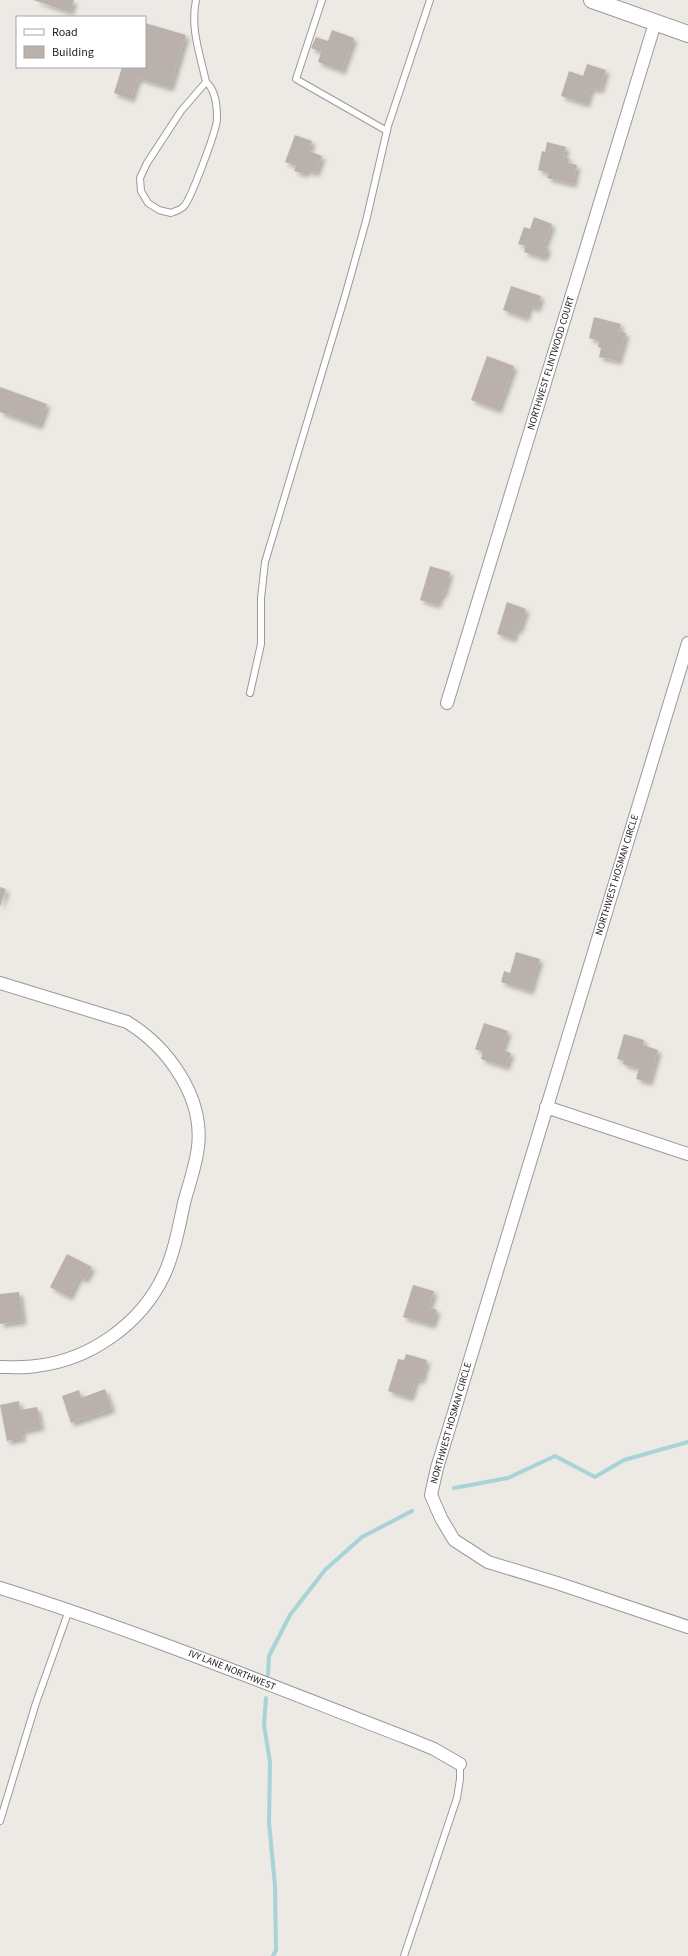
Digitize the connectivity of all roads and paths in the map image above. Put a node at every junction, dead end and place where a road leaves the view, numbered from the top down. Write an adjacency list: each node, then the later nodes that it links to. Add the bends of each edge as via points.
1 (196, 0): 7 (lane, via 193,13 194,30)
2 (322, 0): 8 (lane, via 296,79)
3 (430, 0): 8 (lane)
4 (600, 1): 5 (street)
5 (655, 23): 6 (street); 12 (street, NORTHWEST FLINTWOOD COURT)
6 (688, 34)
7 (206, 82): 7 (lane, via 181,111 140,178 141,191 148,203 159,210 171,213 185,205 201,167 217,120 212,87)
8 (387, 131): 11 (lane, via 345,296 265,562 261,598 261,644)
9 (688, 643): 10 (street, NORTHWEST HOSMAN CIRCLE)
10 (683, 676): 14 (street, NORTHWEST HOSMAN CIRCLE)
11 (250, 693)
12 (447, 703)
13 (0, 983): 16 (street, via 127,1022 143,1032 164,1053 181,1076 193,1103 199,1128 198,1147 176,1238 164,1274 149,1303 126,1326 95,1348 62,1361 36,1366)
14 (546, 1108): 15 (street); 19 (street, NORTHWEST HOSMAN CIRCLE, via 431,1495 454,1540 488,1562)
15 (688, 1154)
16 (0, 1367)
17 (0, 1588): 18 (street, IVY LANE NORTHWEST)
18 (69, 1610): 20 (street, IVY LANE NORTHWEST, via 407,1738 434,1749); 21 (lane, via 36,1702)
19 (688, 1628)
20 (460, 1764): 22 (lane, via 457,1798)
21 (0, 1821)
22 (404, 1956)

